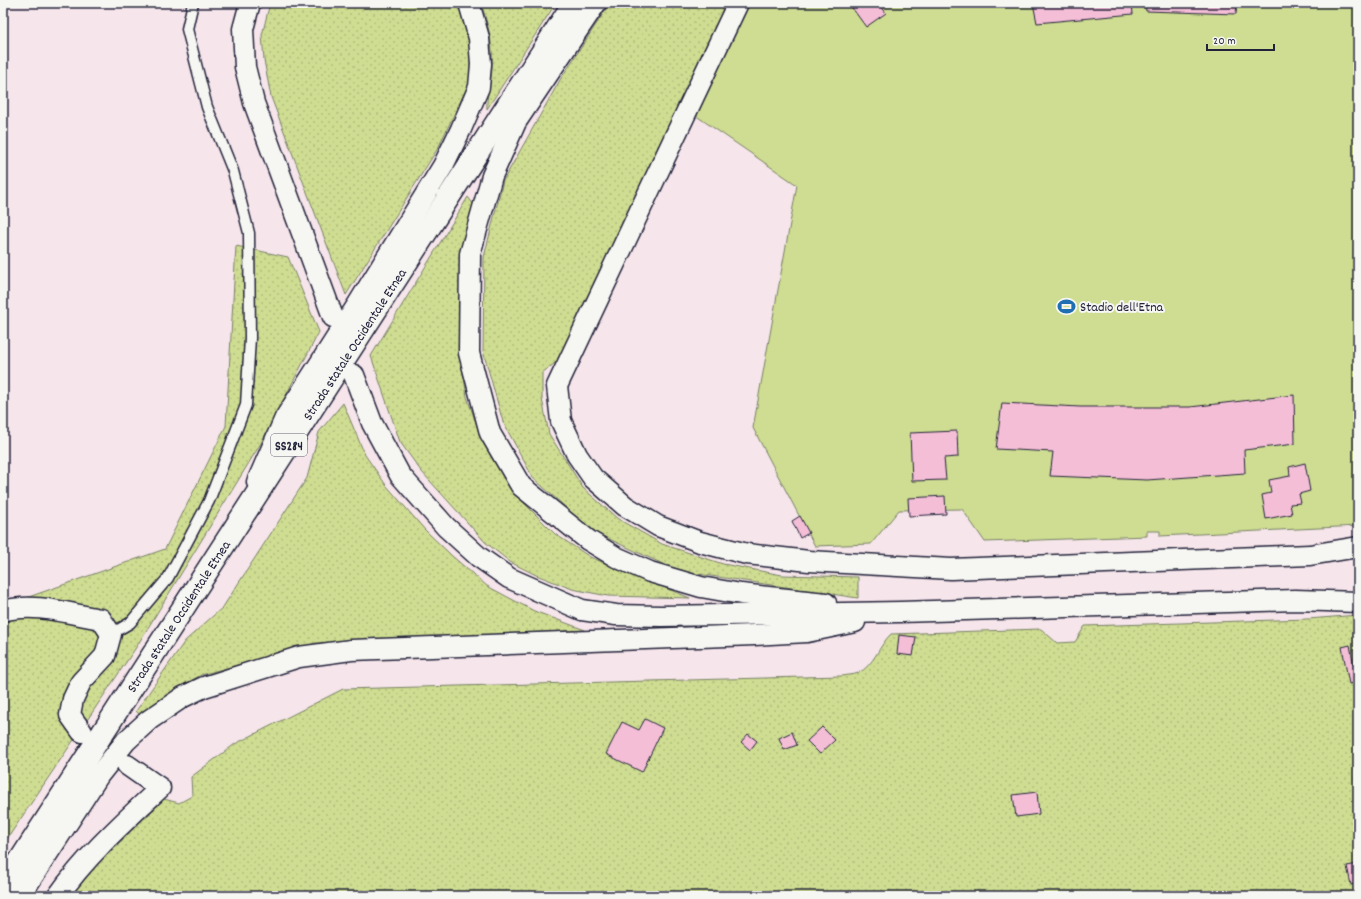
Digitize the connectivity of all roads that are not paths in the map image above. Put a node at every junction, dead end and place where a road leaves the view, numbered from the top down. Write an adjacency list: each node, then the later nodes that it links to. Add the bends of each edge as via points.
1 (193, 3): 18 (lane, via 187,29 207,107 233,171 249,234 250,338 246,405 209,501 168,578 130,622)
2 (250, 3): 7 (street, via 243,36 245,66 254,102)
3 (469, 3): 9 (street, via 479,38 482,64 479,87 461,129 439,173 285,418)
4 (574, 3): 9 (main road, Strada statale Occidentale Etnea / SS284)
5 (596, 3): 17 (street, via 516,122 492,176 470,254 469,353 490,433 521,486 588,540 616,558 701,588)
6 (738, 3): 11 (street, via 557,386 562,421 577,455 593,478 625,506 658,526 700,542 747,554 793,559 951,569)
7 (333, 317)
8 (354, 375): 17 (street, via 372,423 405,480 446,526 479,557 509,578 547,596 582,610 616,615)
9 (238, 524): 21 (main road, Strada statale Occidentale Etnea / SS284)
10 (1358, 547): 11 (street)
11 (1310, 555): 12 (street)
12 (1358, 561)
13 (1358, 592): 14 (street)
14 (1295, 600): 15 (street); 17 (street)
15 (1358, 602)
16 (3, 611): 18 (street, via 41,608 101,620)
17 (900, 612): 22 (street, via 807,632 351,650 299,658 204,687 183,697 149,720 126,741 99,775)
18 (110, 634): 19 (street, via 105,656 81,682 73,699 70,715)
19 (82, 732)
20 (127, 765): 23 (street, via 160,788 104,842)
21 (3, 887)
22 (20, 896)
23 (58, 896)

